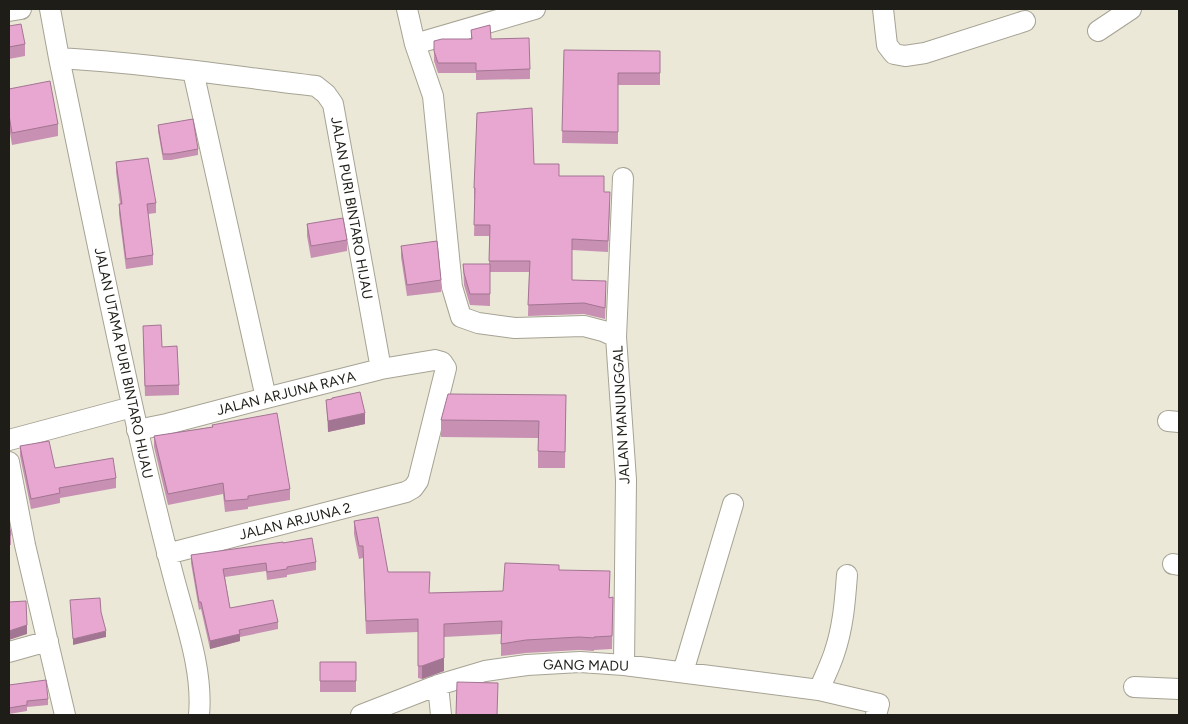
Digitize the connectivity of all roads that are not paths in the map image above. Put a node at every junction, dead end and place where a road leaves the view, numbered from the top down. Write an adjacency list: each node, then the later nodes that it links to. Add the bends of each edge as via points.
1 (20, 9): 7 (street)
2 (50, 9): 11 (street, JALAN UTAMA PURI BINTARO HIJAU)
3 (407, 9): 10 (street, JALAN MANUNGGAL)
4 (535, 9): 10 (street)
5 (883, 9): 8 (street, via 887,45 894,54 905,56 925,53)
6 (1131, 9): 9 (street)
7 (9, 11)
8 (1025, 21)
9 (1098, 31)
10 (415, 44): 14 (street, JALAN MANUNGGAL, via 433,96 452,287 461,317 515,328 584,326)
11 (59, 58): 12 (street, JALAN PURI BINTARO HIJAU); 17 (street, JALAN UTAMA PURI BINTARO HIJAU)
12 (193, 71): 15 (street, JALAN PURI BINTARO HIJAU, via 316,86 334,104); 16 (street)
13 (623, 178): 14 (street)
14 (616, 337): 28 (street, JALAN MANUNGGAL, via 626,480)
15 (381, 369): 16 (street, JALAN ARJUNA RAYA); 21 (street, JALAN ARJUNA RAYA, via 436,360 446,368)
16 (266, 398): 18 (street, JALAN ARJUNA RAYA)
17 (132, 407): 18 (street, JALAN UTAMA PURI BINTARO HIJAU); 19 (street)
18 (137, 430): 24 (street, JALAN UTAMA PURI BINTARO HIJAU)
19 (9, 440)
20 (9, 462): 23 (street)
21 (418, 481): 24 (street, JALAN ARJUNA 2, via 406,492)
22 (732, 504): 29 (street)
23 (17, 547): 26 (street)
24 (167, 554): 35 (street, JALAN UTAMA PURI BINTARO HIJAU, via 196,663)
25 (846, 575): 33 (street, via 839,639)
26 (48, 641): 27 (street); 34 (street)
27 (9, 652)
28 (624, 665): 29 (street, GANG MADU); 30 (street, GANG MADU, via 580,662 527,665 485,671)
29 (684, 672): 33 (street, GANG MADU)
30 (438, 685): 36 (street, GANG MADU); 37 (street)
31 (1134, 687): 32 (street)
32 (1179, 689)
33 (819, 690): 38 (street, GANG MADU, via 879,704)
34 (65, 715)
35 (200, 715)
36 (360, 715)
37 (441, 715)
38 (876, 715)

